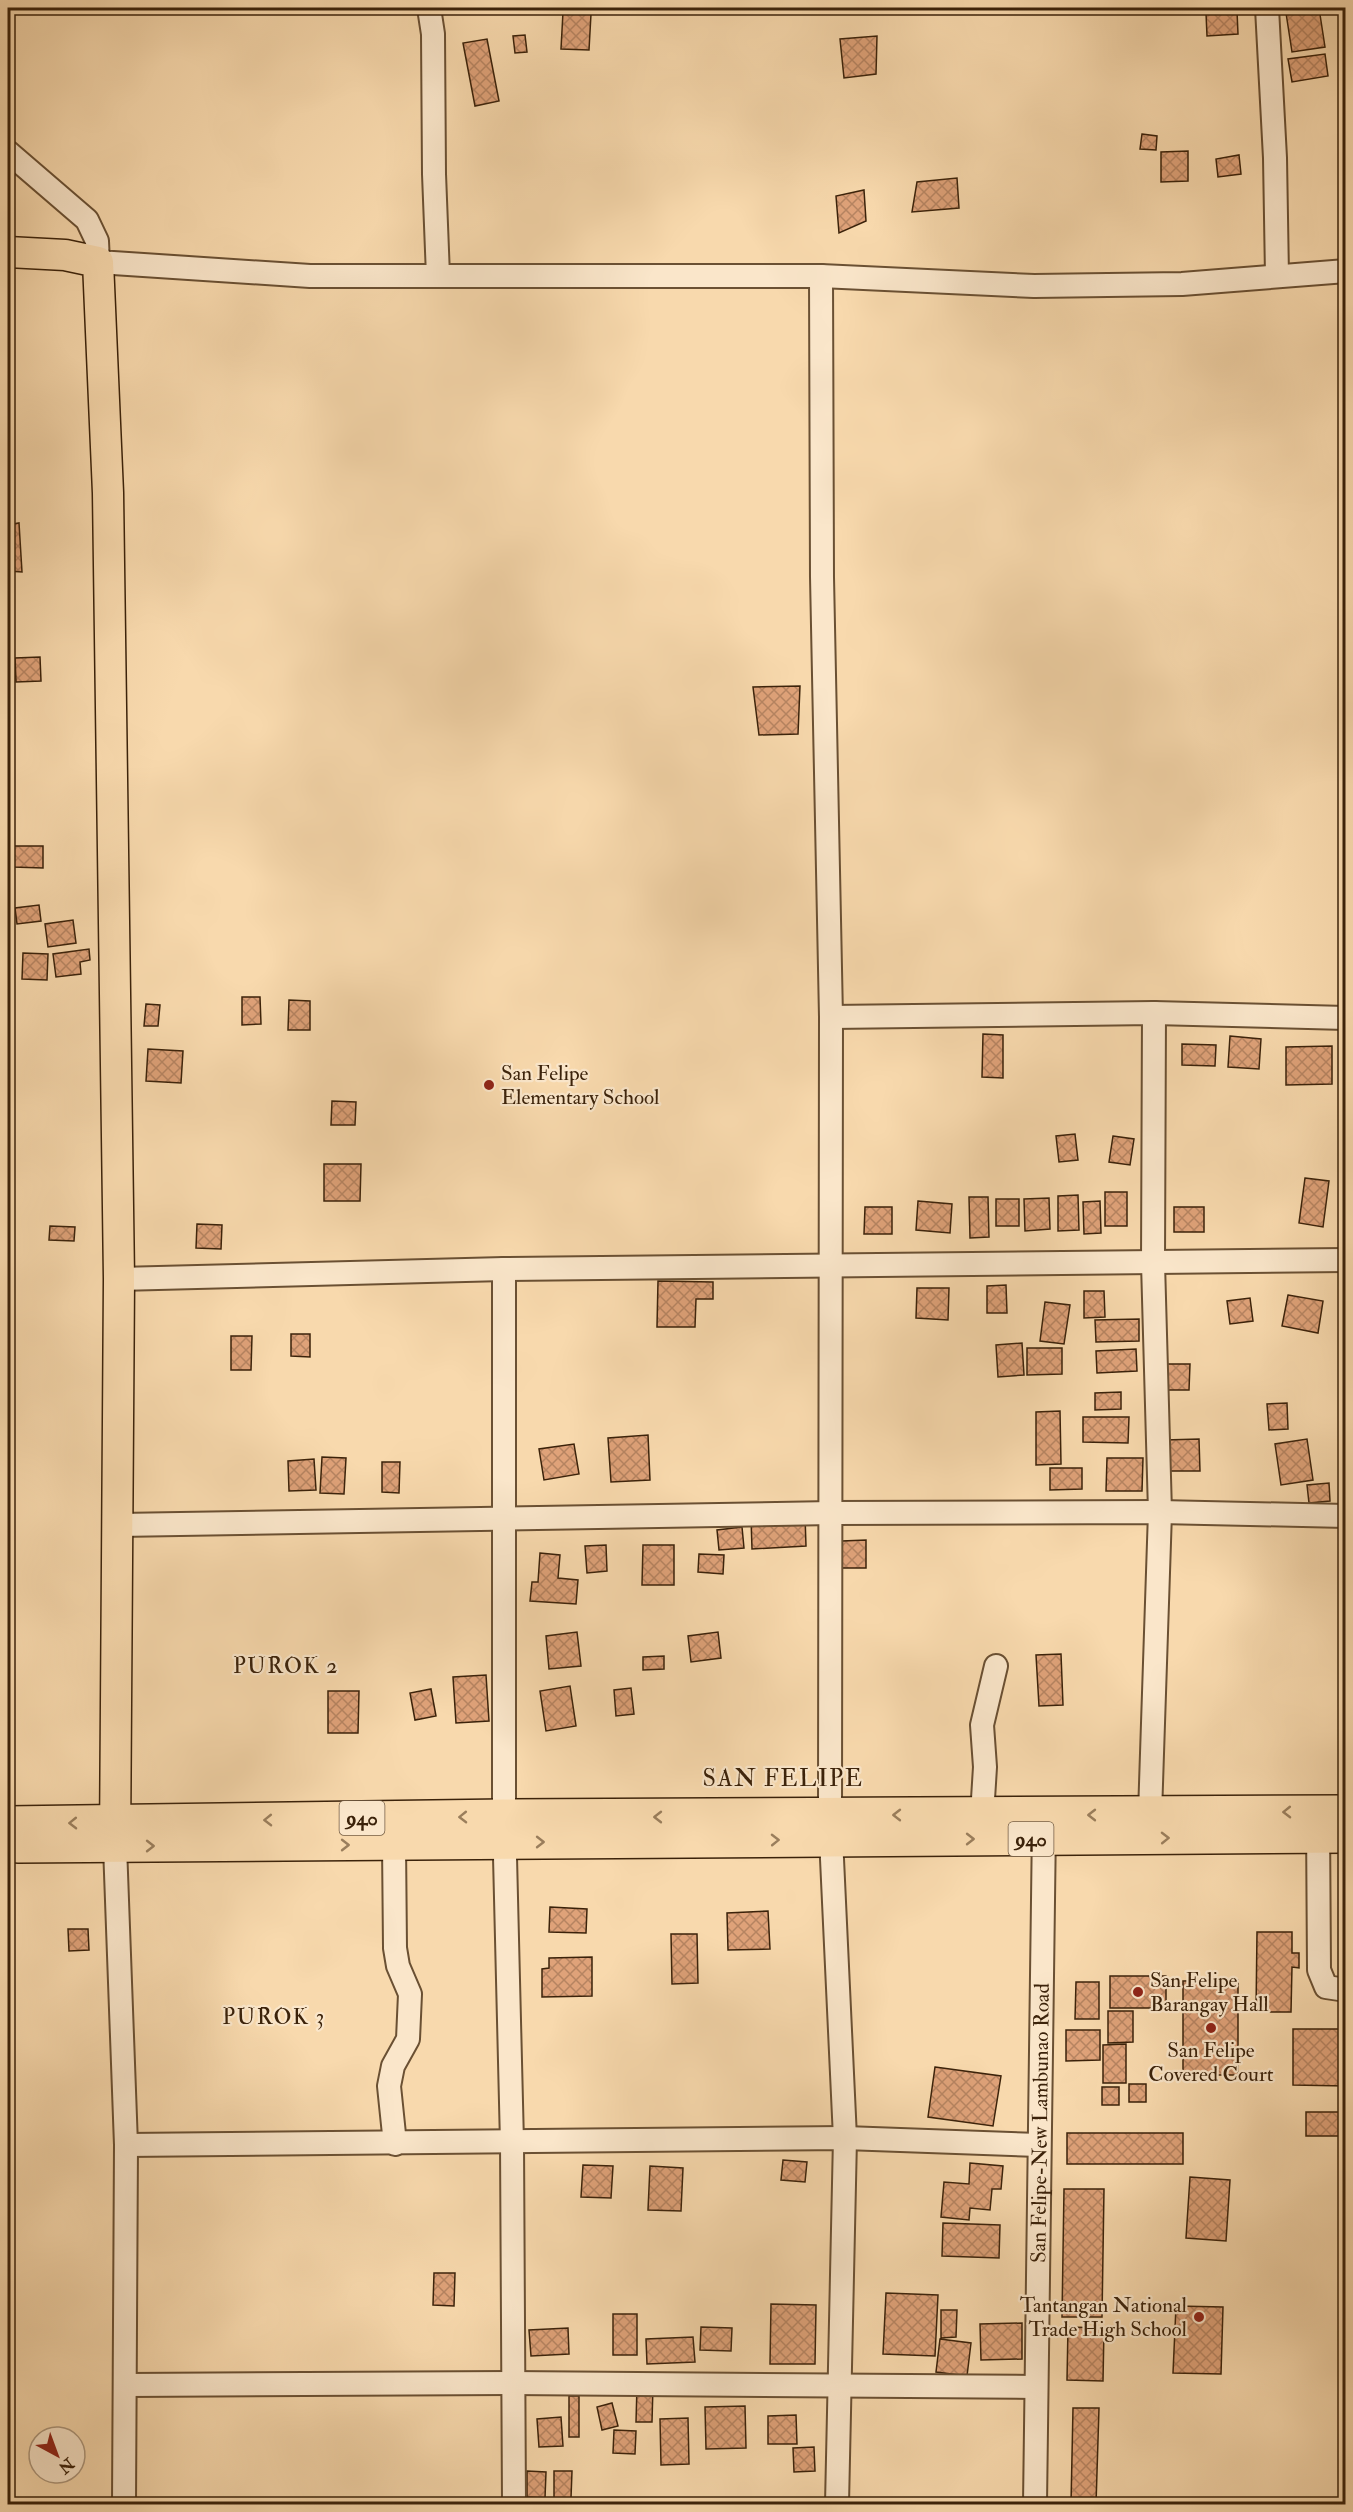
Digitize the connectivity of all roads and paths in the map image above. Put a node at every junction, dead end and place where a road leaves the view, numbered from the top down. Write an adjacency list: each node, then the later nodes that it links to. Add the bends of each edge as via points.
1 (429, 8): 7 (street, via 433,34)
2 (1267, 8): 9 (street)
3 (8, 152): 5 (street, via 87,219 97,241)
4 (8, 252): 5 (main road, via 65,255)
5 (98, 262): 7 (street, via 310,276); 17 (main road, via 108,493)
6 (1346, 272): 9 (street)
7 (438, 276): 8 (street)
8 (821, 276): 9 (street, via 1034,286 1182,284); 11 (street)
9 (1277, 276)
10 (1154, 1013): 11 (street); 12 (street); 14 (street)
11 (831, 1017): 15 (street)
12 (1346, 1018)
13 (1346, 1260): 14 (street)
14 (1153, 1263): 15 (street); 18 (street)
15 (829, 1266): 16 (street); 19 (street)
16 (504, 1269): 17 (street); 21 (street)
17 (119, 1279): 22 (main road)
18 (1160, 1512): 19 (street); 20 (street); 24 (street)
19 (832, 1513): 21 (street); 29 (street)
20 (1346, 1516)
21 (504, 1519): 22 (street); 30 (street)
22 (119, 1525): 31 (main road)
23 (996, 1666): 25 (street, via 982,1725)
24 (1150, 1814): 27 (highway, 940, one-way to 24); 28 (highway, 940, one-way to 28)
25 (982, 1815): 28 (highway, 940); 29 (highway, 940, one-way to 29)
26 (8, 1824): 31 (highway, 940, one-way to 26)
27 (1332, 1824): 28 (highway, 940, one-way to 27); 34 (street, via 1319,1970 1326,1987)
28 (1044, 1827): 29 (highway, 940, one-way to 28); 39 (street, San Felipe-New Lambunao Road)
29 (831, 1828): 30 (highway, 940); 35 (street)
30 (505, 1829): 31 (highway, 940, one-way to 31); 32 (highway, 940); 36 (street)
31 (115, 1834): 32 (highway, 940, one-way to 32); 33 (highway, 940); 38 (street)
32 (394, 1844): 37 (street, via 395,1948 410,1994 408,2039 393,2066 389,2086)
33 (8, 1846)
34 (1346, 1990)
35 (845, 2138): 36 (street); 39 (street); 41 (street)
36 (512, 2143): 37 (street); 40 (street)
37 (395, 2144): 38 (street)
38 (126, 2145): 42 (street)
39 (1039, 2145): 43 (street, San Felipe-New Lambunao Road)
40 (511, 2383): 41 (street); 42 (street); 45 (street)
41 (841, 2384): 43 (street); 46 (street)
42 (127, 2385): 44 (street)
43 (1036, 2387): 47 (street, San Felipe-New Lambunao Road)
44 (124, 2505)
45 (514, 2505)
46 (837, 2505)
47 (1035, 2505)

